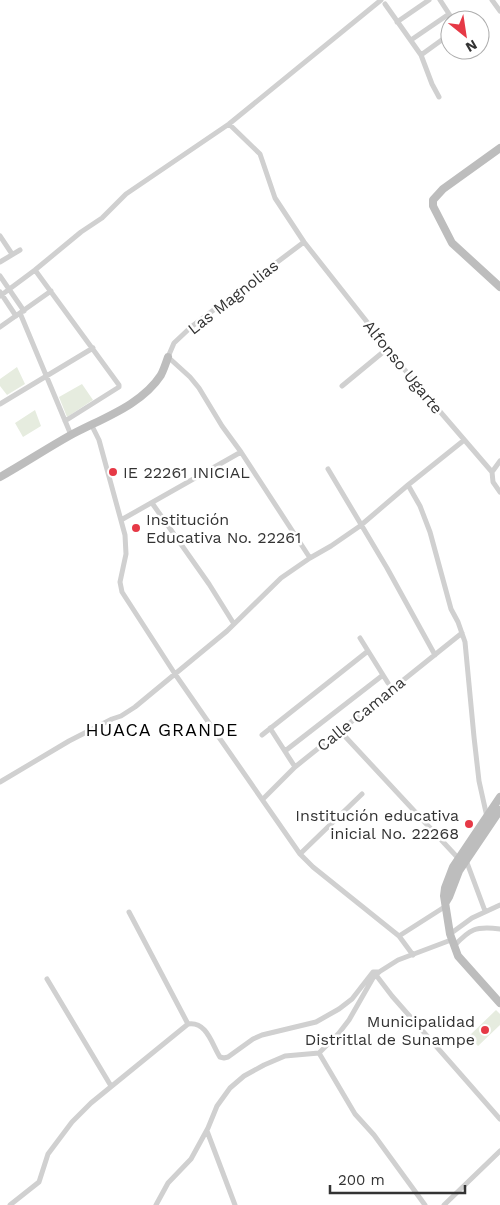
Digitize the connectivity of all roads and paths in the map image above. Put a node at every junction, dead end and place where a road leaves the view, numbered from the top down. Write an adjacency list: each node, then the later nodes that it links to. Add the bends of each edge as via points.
1 (429, 0): 6 (street)
2 (492, 0): 4 (street)
3 (383, 2): 6 (street); 11 (street)
4 (500, 11)
5 (440, 20): 7 (street)
6 (397, 22): 7 (street)
7 (411, 40): 9 (street)
8 (440, 41): 9 (street)
9 (421, 55): 10 (street)
10 (439, 97)
11 (229, 124): 14 (street, Alfonso Ugarte, via 260,154 275,198); 18 (street, via 126,194 102,218)
12 (500, 148): 20 (street, via 436,194 433,206 452,243)
13 (0, 236): 16 (street)
14 (304, 242): 27 (street, Alfonso Ugarte); 28 (street, Las Magnolias, via 191,327 174,343)
15 (20, 250): 16 (street)
16 (12, 254): 17 (street)
17 (0, 262)
18 (35, 270): 21 (street); 22 (street)
19 (0, 276): 21 (street)
20 (500, 287)
21 (8, 289): 23 (street); 24 (street)
22 (51, 291): 24 (street); 26 (street)
23 (1, 294): 24 (street)
24 (20, 314): 25 (street); 29 (street)
25 (0, 327)
26 (93, 348): 29 (street); 32 (street, via 119,387)
27 (388, 348): 30 (street); 35 (street, Alfonso Ugarte)
28 (168, 357): 33 (street, via 161,374 149,388); 36 (street, via 199,388)
29 (46, 376): 31 (street); 32 (street)
30 (342, 386)
31 (0, 404)
32 (65, 421): 34 (street)
33 (92, 426): 34 (street); 44 (street, via 99,440)
34 (71, 435): 40 (street)
35 (464, 441): 39 (street, Alfonso Ugarte); 41 (street)
36 (241, 452): 43 (street); 46 (street)
37 (500, 461): 39 (street)
38 (328, 469): 45 (street)
39 (492, 472): 42 (street, Alfonso Ugarte, via 493,482)
40 (0, 477)
41 (408, 485): 45 (street); 48 (street, via 430,532 451,609)
42 (500, 492)
43 (152, 503): 44 (street); 47 (street)
44 (121, 520): 52 (street, via 126,535 126,554 121,588)
45 (360, 526): 46 (street); 51 (street)
46 (310, 558): 47 (street, via 281,578)
47 (234, 624): 52 (street)
48 (462, 633): 51 (street, Calle Camana); 65 (street, via 479,781)
49 (360, 638): 50 (street)
50 (368, 651): 53 (street); 55 (street)
51 (435, 654): 56 (street, Calle Camana)
52 (175, 674): 60 (street, via 128,712 69,741); 63 (street)
53 (383, 675): 54 (street); 58 (street)
54 (388, 683)
55 (270, 728): 57 (street); 58 (street)
56 (340, 732): 59 (street, Calle Camana); 67 (street)
57 (262, 735)
58 (285, 751): 59 (street)
59 (295, 767): 63 (street, Calle Camana)
60 (0, 782)
61 (362, 794): 66 (street)
62 (500, 798): 65 (street)
63 (263, 799): 66 (street)
64 (500, 810): 65 (street)
65 (488, 820): 67 (street)
66 (300, 854): 73 (street)
67 (462, 859): 68 (street, via 453,867 445,888); 70 (street)
68 (446, 904): 73 (street); 74 (street)
69 (500, 905): 70 (street)
70 (485, 911): 74 (street, via 472,918)
71 (129, 912): 79 (street)
72 (500, 929): 74 (street, via 474,929)
73 (399, 936): 75 (street)
74 (452, 940): 75 (street); 78 (street, via 458,956)
75 (413, 955): 76 (street)
76 (378, 973): 79 (street, via 368,976 352,999 316,1022 262,1035 228,1057 220,1057 202,1028); 80 (street, via 349,1020); 82 (street, via 392,996)
77 (47, 979): 81 (street)
78 (500, 1003)
79 (188, 1024): 81 (street)
80 (319, 1053): 83 (street, via 285,1056 244,1076 217,1106); 88 (street, via 355,1114)
81 (111, 1086): 85 (street, via 72,1122 48,1154 39,1182)
82 (500, 1118)
83 (207, 1131): 86 (street, via 191,1159 168,1183); 87 (street)
84 (499, 1154): 89 (street)
85 (10, 1205)
86 (156, 1205)
87 (235, 1205)
88 (425, 1205)
89 (444, 1205)

